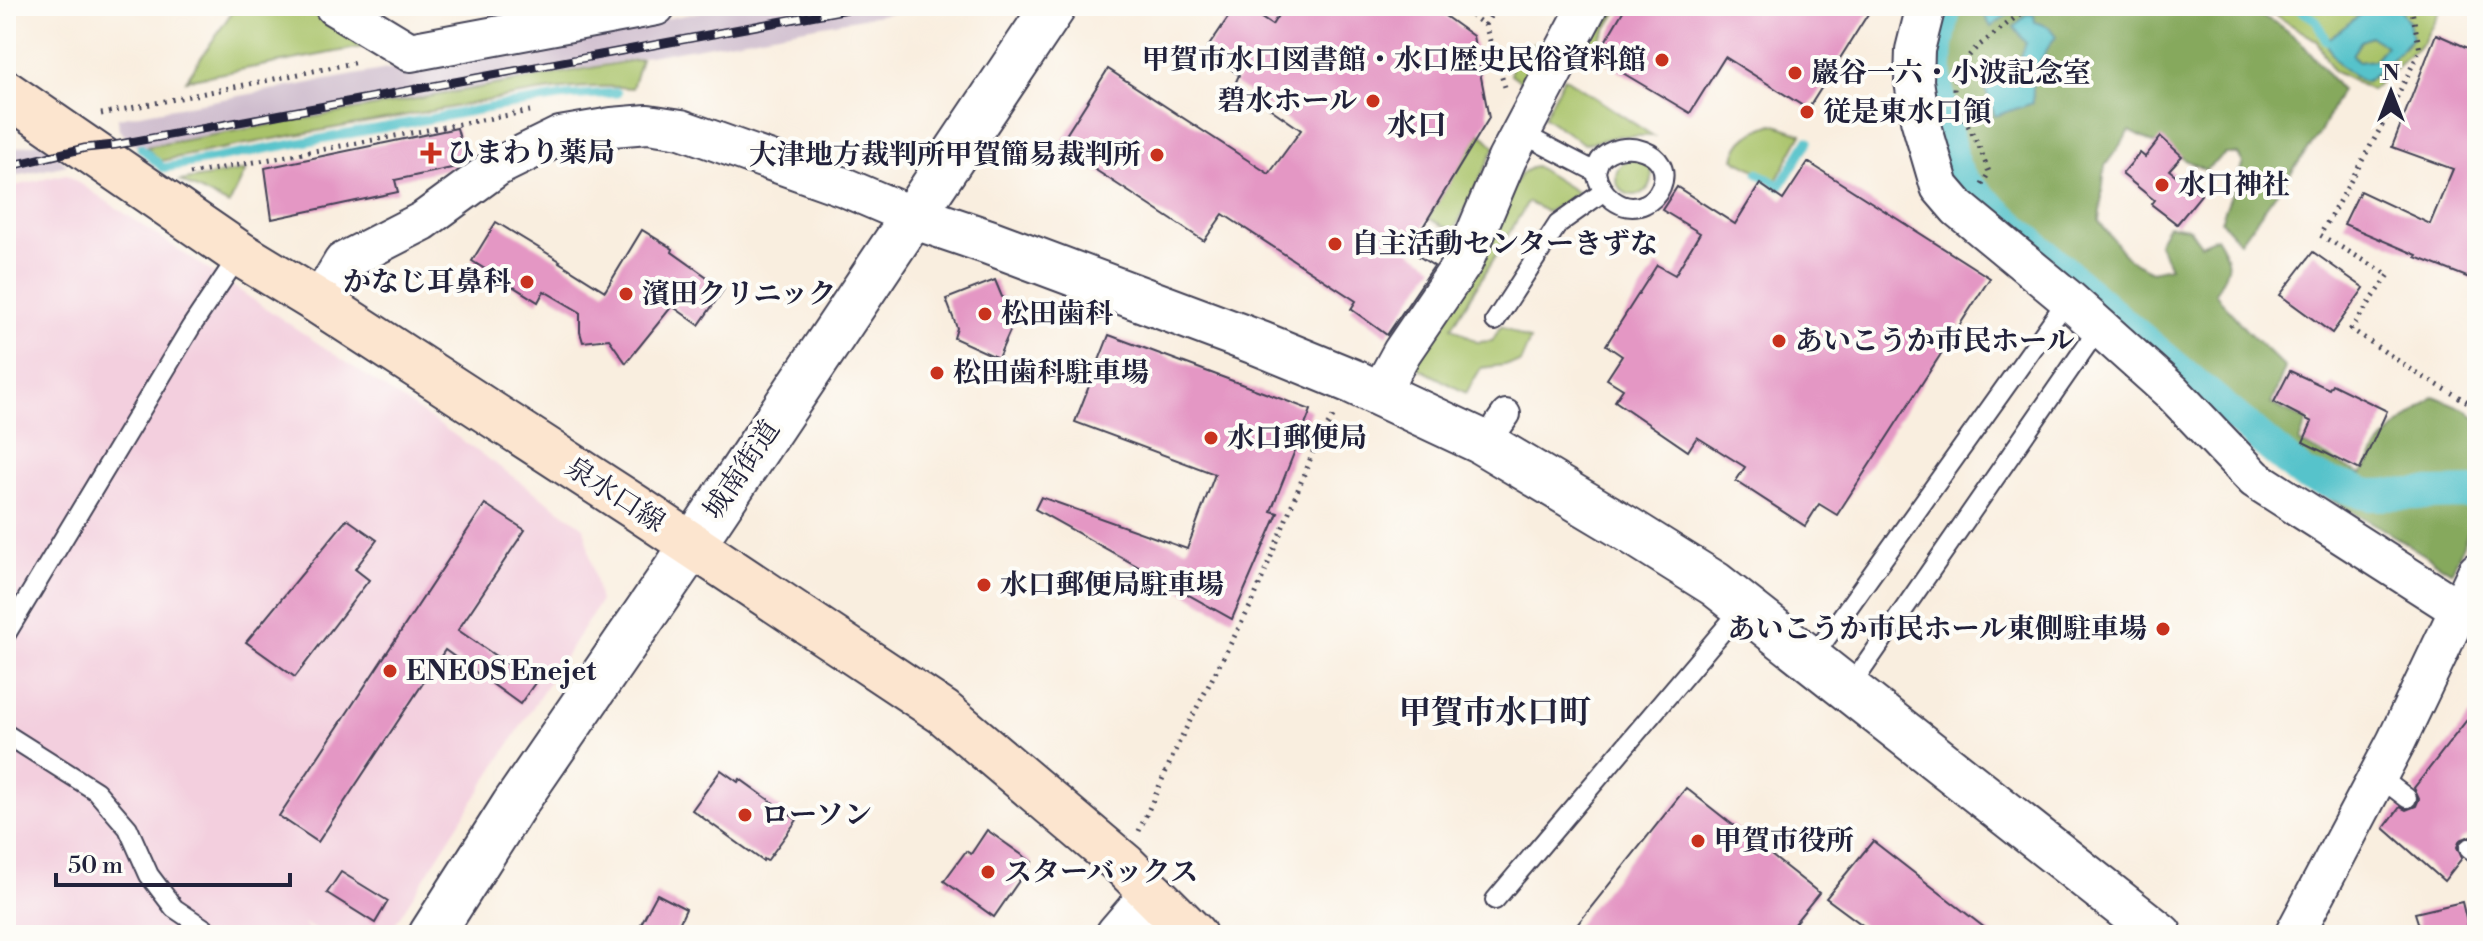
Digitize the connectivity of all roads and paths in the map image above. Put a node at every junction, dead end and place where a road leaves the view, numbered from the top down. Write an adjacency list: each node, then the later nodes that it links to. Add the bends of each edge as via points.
1 (334, 6): 11 (street)
2 (1054, 6): 20 (street, 城南街道)
3 (1458, 6): 10 (path)
4 (1497, 6): 10 (path)
5 (1588, 6): 15 (street, via 1565,63)
6 (1926, 6): 22 (street, via 1914,81 1940,187)
7 (2030, 6): 18 (path, via 1956,70 1956,103 1989,172)
8 (2411, 6): 27 (path, via 2420,50 2320,235 2389,275 2351,329)
9 (642, 7): 11 (street)
10 (1485, 25): 15 (path)
11 (410, 52): 14 (path, via 77,118)
12 (6, 93): 14 (main road, 泉水口線)
13 (540, 111): 17 (path)
14 (60, 131): 21 (main road, 泉水口線)
15 (1521, 133): 16 (lane); 26 (street, via 1464,261 1402,352)
16 (1596, 172): 19 (lane); 19 (lane, via 1610,153 1643,149 1654,155 1664,172 1659,192 1636,207 1623,206)
17 (180, 176)
18 (1980, 189)
19 (1603, 192): 24 (lane, via 1558,224)
20 (912, 216): 23 (street, via 681,129 648,124 612,127 560,136 497,167 423,221 343,262); 26 (street); 28 (street, 城南街道)
21 (240, 254): 23 (main road, 泉水口線); 32 (lane)
22 (2068, 299): 25 (street); 33 (lane)
23 (319, 302): 28 (main road, 泉水口線)
24 (1495, 321)
25 (2100, 326): 31 (street, via 2255,479); 34 (lane)
26 (1367, 388): 30 (street, via 1480,441 1666,553); 36 (path, via 1344,401 1318,440 1253,601 1181,738)
27 (2476, 408)
28 (692, 546): 36 (main road, 泉水口線, via 943,712); 39 (street, 城南街道)
29 (2477, 572): 31 (street)
30 (1743, 607): 33 (street); 37 (lane)
31 (2460, 610): 43 (street, via 2393,787)
32 (6, 634)
33 (1810, 661): 34 (street)
34 (1848, 690): 42 (street)
35 (6, 734): 38 (lane, via 96,791 128,828 149,875 174,908)
36 (1138, 880): 40 (street); 41 (main road, 泉水口線)
37 (1495, 900)
38 (214, 935)
39 (431, 935)
40 (1118, 935)
41 (1194, 935)
42 (2160, 935)
43 (2294, 935)

